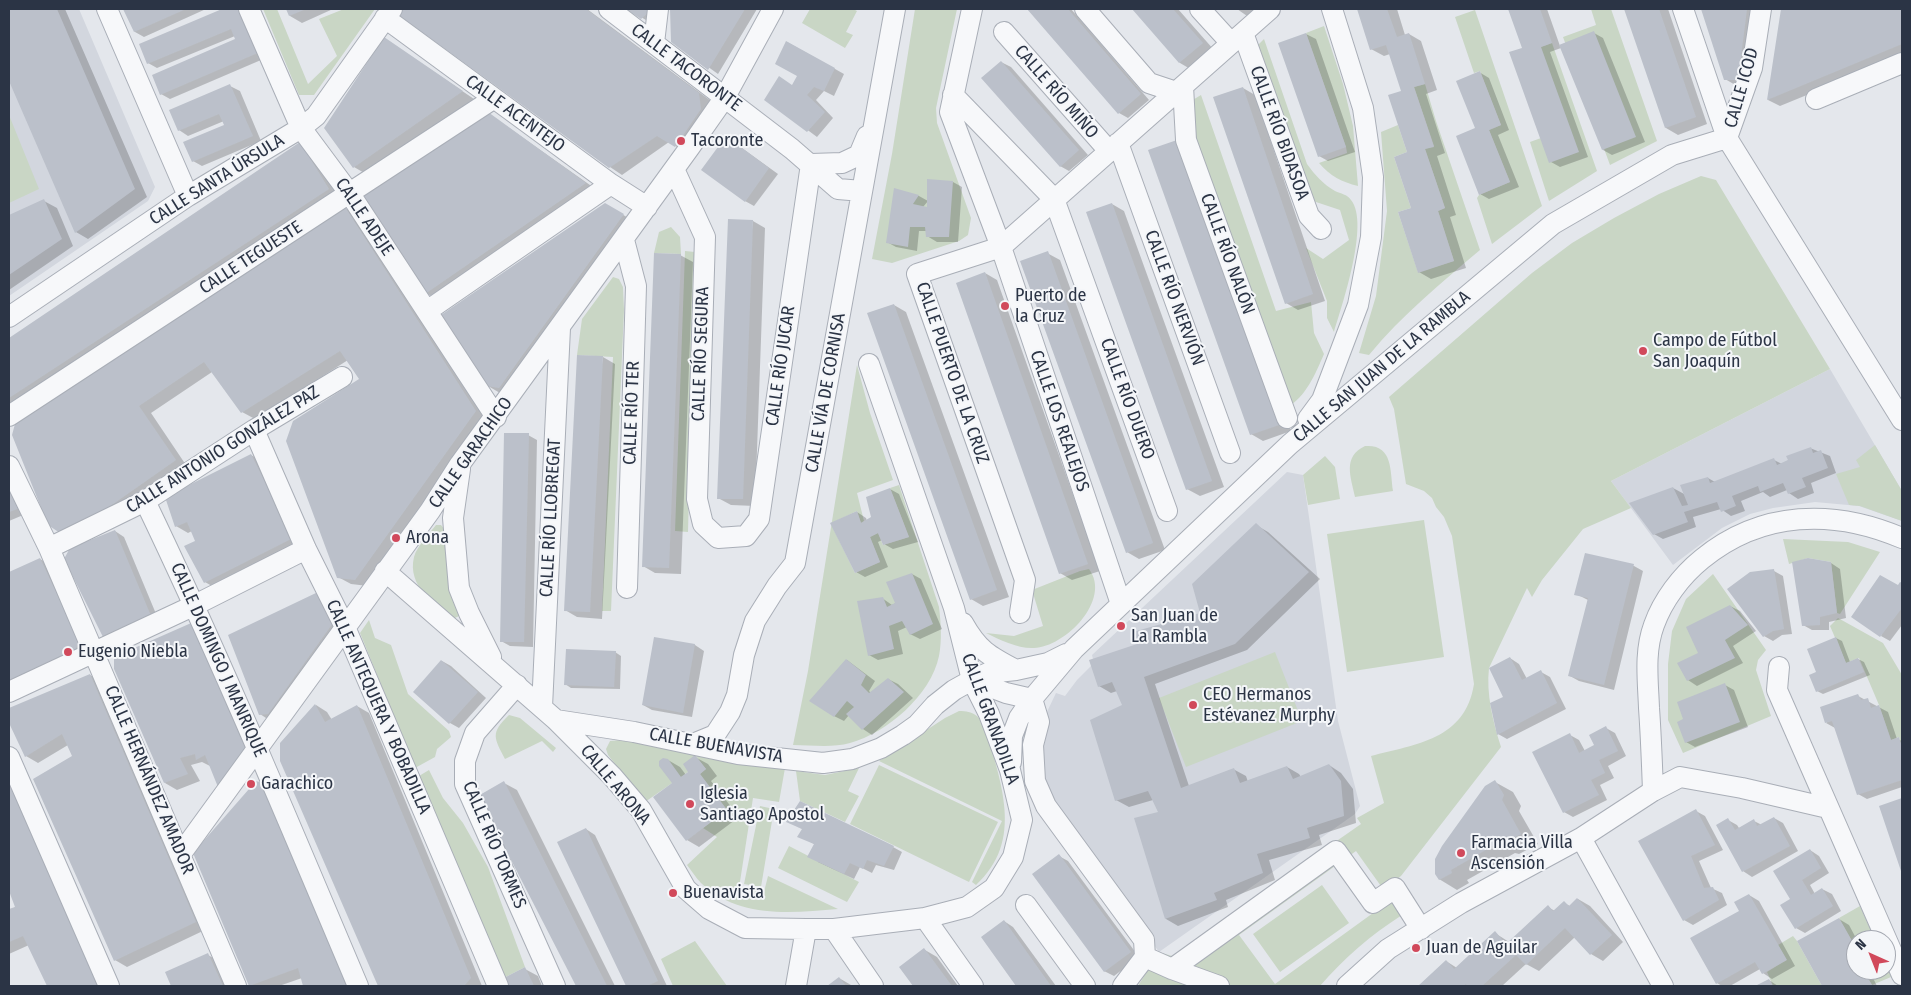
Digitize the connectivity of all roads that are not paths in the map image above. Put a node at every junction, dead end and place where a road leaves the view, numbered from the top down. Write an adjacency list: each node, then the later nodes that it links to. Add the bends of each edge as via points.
1 (107, 9): 33 (street)
2 (249, 9): 25 (street, CALLE ADEJE)
3 (608, 9): 17 (street, CALLE TACORONTE)
4 (658, 9): 17 (street)
5 (773, 9): 21 (street, CALLE GARACHICO)
6 (895, 9): 24 (street, CALLE VÍA DE CORNISA)
7 (972, 9): 20 (street, CALLE LOS REALEJOS)
8 (1085, 9): 19 (street, via 1149,83)
9 (1200, 9): 16 (street)
10 (1270, 9): 16 (street, CALLE PUERTO DE LA CRUZ)
11 (1332, 9): 49 (street, via 1363,108 1373,177 1371,237 1358,305 1322,400)
12 (1683, 9): 26 (street)
13 (1761, 9): 26 (street, CALLE ICOD, via 1752,68)
14 (389, 14): 23 (street, CALLE ACENTEJO); 25 (street, CALLE SANTA ÚRSULA, via 316,116)
15 (1004, 32): 27 (street, CALLE RÍO MIÑO)
16 (1237, 38): 19 (street, CALLE PUERTO DE LA CRUZ); 36 (street, CALLE RÍO BIDASOA, via 1309,216)
17 (654, 43): 21 (street, CALLE TACORONTE)
18 (1902, 63): 22 (street)
19 (1179, 89): 27 (street, CALLE PUERTO DE LA CRUZ); 46 (street, CALLE RÍO NALÓN, via 1186,140)
20 (954, 94): 34 (street, CALLE RÍO DUERO); 38 (street, CALLE LOS REALEJOS, via 950,112)
21 (725, 97): 28 (street, CALLE TACORONTE); 29 (street, CALLE GARACHICO)
22 (1816, 98)
23 (493, 99): 30 (street, CALLE ACENTEJO); 32 (street, CALLE TEGUESTE)
24 (875, 118): 28 (street, via 859,155 842,163); 31 (street, CALLE VÍA DE CORNISA)
25 (300, 128): 32 (street, CALLE ADEJE); 33 (street, CALLE SANTA ÚRSULA)
26 (1727, 138): 47 (street); 49 (street, CALLE SAN JUAN DE LA RAMBLA, via 1672,155 1553,224)
27 (1113, 147): 34 (street, CALLE PUERTO DE LA CRUZ); 50 (street, CALLE RÍO NERVIÓN)
28 (811, 164): 31 (street, CALLE TACORONTE, via 838,189); 57 (street, CALLE RÍO JUCAR, via 759,519 746,536)
29 (674, 169): 35 (street, CALLE GARACHICO); 57 (street, CALLE RÍO SEGURA, via 705,237 697,498 702,524)
30 (611, 184): 35 (street, CALLE ACENTEJO); 39 (street)
31 (862, 191): 82 (street, CALLE VÍA DE CORNISA, via 795,563 756,621 730,712 715,735)
32 (350, 194): 39 (street, CALLE ADEJE); 44 (street, CALLE TEGUESTE)
33 (188, 196): 40 (street, CALLE SANTA ÚRSULA)
34 (1054, 199): 38 (street, CALLE PUERTO DE LA CRUZ); 55 (street, CALLE RÍO DUERO)
35 (648, 207): 37 (street, CALLE GARACHICO)
36 (1321, 229)
37 (624, 240): 41 (street, CALLE GARACHICO); 62 (street, CALLE RÍO TER, via 636,286)
38 (1000, 247): 63 (street, CALLE LOS REALEJOS); 67 (street, CALLE PUERTO DE LA CRUZ, via 917,274 1025,580)
39 (427, 311): 45 (street, CALLE ADEJE)
40 (9, 317)
41 (560, 328): 45 (street, CALLE GARACHICO); 80 (street, CALLE RÍO LLOBREGAT)
42 (869, 364): 65 (street, CALLE GRANADILLA)
43 (342, 376): 48 (street, CALLE ANTONIO GONZÁLEZ PAZ)
44 (9, 416)
45 (496, 417): 51 (street, CALLE GARACHICO)
46 (1287, 418)
47 (1902, 420)
48 (254, 430): 53 (street, CALLE ANTONIO GONZÁLEZ PAZ); 60 (street, CALLE ANTEQUERA Y BOBADILLA)
49 (1290, 444): 63 (street, CALLE SAN JUAN DE LA RAMBLA)
50 (1230, 453)
51 (460, 464): 54 (street, CALLE GARACHICO); 56 (street, CALLE ARONA)
52 (9, 466): 59 (street, CALLE HERNÁNDEZ AMADOR)
53 (145, 501): 59 (street, CALLE ANTONIO GONZÁLEZ PAZ); 64 (street, CALLE DOMINGO J MANRIQUE)
54 (430, 511): 56 (street, via 442,519); 61 (street, CALLE GARACHICO)
55 (1167, 511)
56 (453, 535): 66 (street, CALLE ARONA, via 459,588)
57 (718, 538)
58 (1902, 538): 86 (street, via 1883,530 1838,520 1797,519 1753,528 1719,545 1691,568 1669,594 1654,626 1647,658)
59 (49, 548): 71 (street, CALLE HERNÁNDEZ AMADOR)
60 (306, 549): 64 (street); 68 (street, CALLE ANTEQUERA Y BOBADILLA)
61 (385, 572): 68 (street, CALLE GARACHICO); 69 (street, CALLE ARONA)
62 (627, 588)
63 (1121, 604): 70 (street, CALLE SAN JUAN DE LA RAMBLA)
64 (195, 605): 71 (street); 83 (street, CALLE DOMINGO J MANRIQUE)
65 (954, 608): 74 (street, via 972,638 988,655); 75 (street, CALLE GRANADILLA)
66 (469, 613): 69 (street, via 462,624); 72 (street, CALLE ARONA)
67 (1020, 613)
68 (345, 627): 83 (street, CALLE GARACHICO); 101 (street, CALLE ANTEQUERA Y BOBADILLA)
69 (452, 628): 72 (street, CALLE ARONA)
70 (1074, 649): 74 (street, CALLE SAN JUAN DE LA RAMBLA, via 1048,663); 79 (street, CALLE SAN JUAN DE LA RAMBLA)
71 (95, 653): 77 (street); 89 (street, CALLE HERNÁNDEZ AMADOR)
72 (495, 666): 76 (street, CALLE ARONA)
73 (1779, 666): 87 (street, via 1777,690)
74 (1016, 670): 75 (street, CALLE SAN JUAN DE LA RAMBLA, via 988,673)
75 (972, 680): 78 (street); 81 (street, CALLE GRANADILLA); 82 (street, CALLE BUENAVISTA, via 947,695 903,735 852,759 823,763 738,754)
76 (516, 685): 80 (street, CALLE ARONA); 102 (street, CALLE RÍO TORMES, via 475,733 465,761 465,784)
77 (9, 692)
78 (1006, 693): 79 (street); 81 (street)
79 (1032, 699): 85 (street, CALLE SAN JUAN DE LA RAMBLA, via 1012,736); 95 (street, via 1039,722 1033,745 1035,781 1046,806 1144,940)
80 (549, 713): 82 (street, CALLE BUENAVISTA); 92 (street, CALLE ARONA, via 641,810 686,889 709,909 745,928)
81 (989, 714): 85 (street, CALLE GRANADILLA)
82 (692, 744)
83 (258, 749): 89 (street, CALLE GARACHICO); 100 (street, CALLE DOMINGO J MANRIQUE)
84 (9, 757): 98 (street)
85 (1010, 770): 91 (street, CALLE GRANADILLA, via 1022,820 1013,857 994,888 967,908)
86 (1653, 792): 87 (street, via 1680,777); 88 (street)
87 (1828, 808): 97 (street)
88 (1581, 838): 94 (street, via 1461,903); 110 (street)
89 (180, 855): 99 (street, CALLE HERNÁNDEZ AMADOR)
90 (1026, 905): 106 (street)
91 (925, 918): 93 (street, CALLE GRANADILLA); 105 (street)
92 (806, 929): 93 (street, CALLE GRANADILLA); 103 (street)
93 (834, 929): 104 (street)
94 (1421, 929): 96 (street, via 1394,888 1373,903 1336,851); 109 (street, via 1388,949)
95 (1145, 957): 96 (street); 107 (street)
96 (1172, 969): 108 (street)
97 (1902, 975)
98 (109, 986)
99 (236, 986)
100 (358, 986)
101 (498, 986)
102 (555, 986)
103 (796, 986)
104 (874, 986)
105 (973, 986)
106 (1085, 986)
107 (1124, 986)
108 (1219, 986)
109 (1347, 986)
110 (1663, 986)

